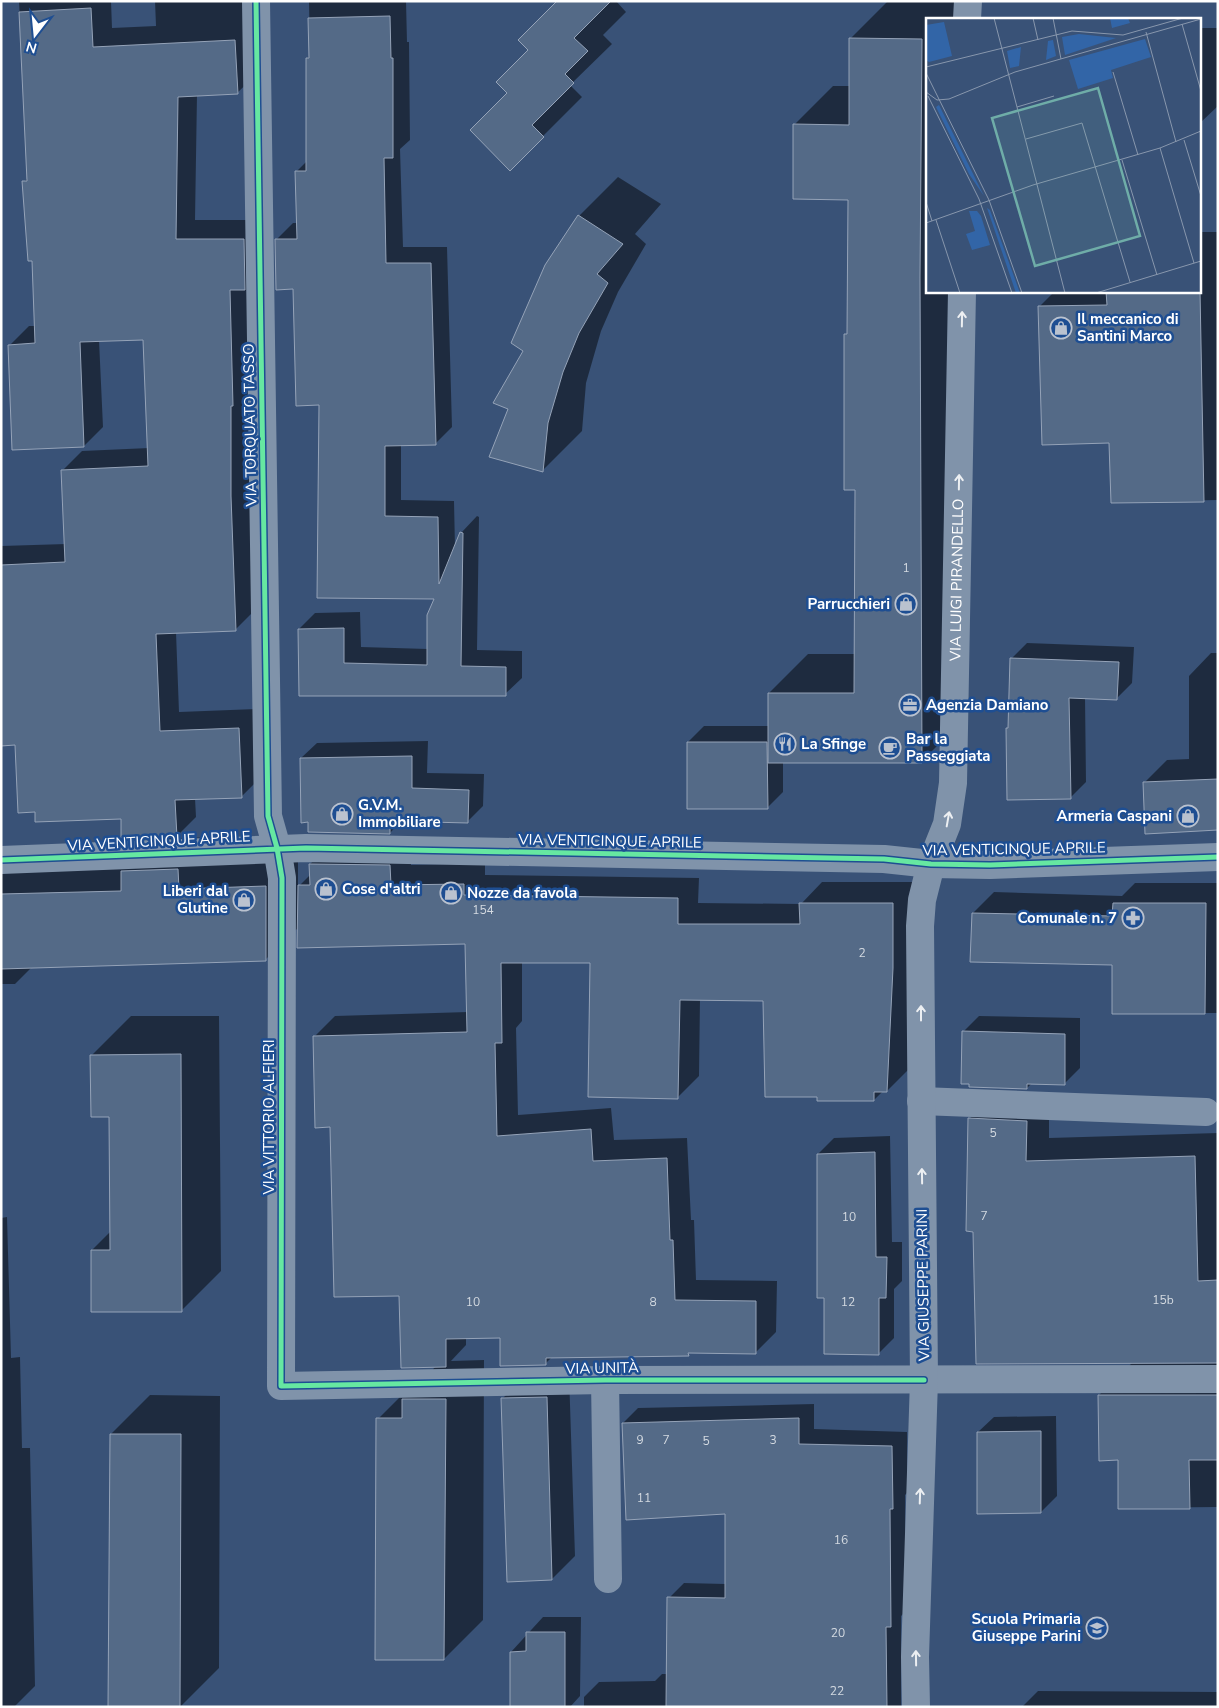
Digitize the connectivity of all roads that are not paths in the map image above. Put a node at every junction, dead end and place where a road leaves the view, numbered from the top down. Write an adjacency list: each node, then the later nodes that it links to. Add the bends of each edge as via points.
1 (256, 1): 5 (street, VIA TORQUATO TASSO, via 268,816)
2 (968, 1): 3 (street)
3 (967, 18)
4 (962, 292): 8 (street, VIA LUIGI PIRANDELLO, one-way to 4, via 947,824 953,784)
5 (278, 848): 7 (street, VIA VENTICINQUE APRILE); 8 (street, VIA VENTICINQUE APRILE, via 864,859); 14 (street, VIA VITTORIO ALFIERI, via 282,878)
6 (1218, 857): 8 (street, VIA VENTICINQUE APRILE)
7 (1, 860)
8 (931, 864): 9 (street, VIA GIUSEPPE PARINI, one-way to 8, via 920,926 922,900)
9 (922, 1101): 10 (street); 13 (street, VIA GIUSEPPE PARINI, one-way to 9)
10 (1206, 1112)
11 (1218, 1379): 13 (street, VIA UNITÀ)
12 (605, 1380): 13 (street, VIA UNITÀ); 14 (street, VIA UNITÀ); 15 (street)
13 (924, 1380): 16 (street, VIA GIUSEPPE PARINI, one-way to 13)
14 (281, 1386)
15 (608, 1579)
16 (916, 1707)

